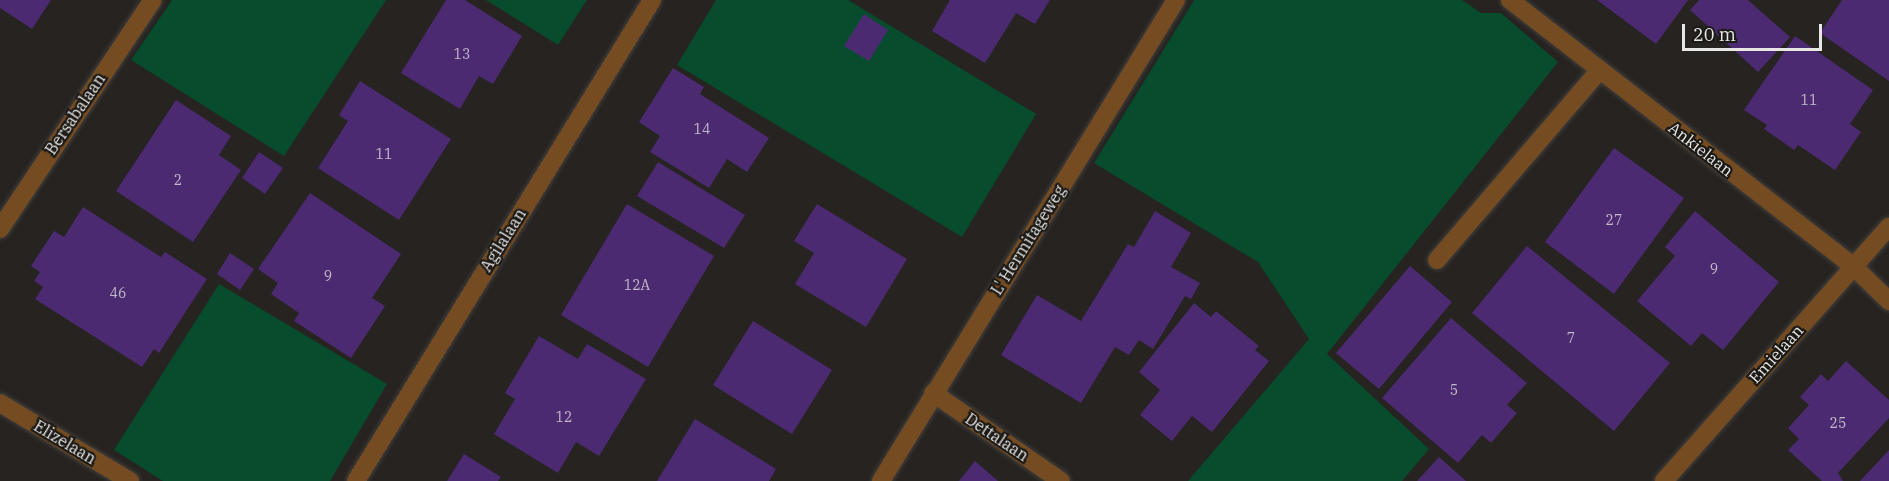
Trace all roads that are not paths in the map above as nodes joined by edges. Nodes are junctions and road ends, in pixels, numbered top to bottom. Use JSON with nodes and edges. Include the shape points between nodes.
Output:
{"nodes":[{"id":1,"x":153,"y":0,"type":"edge"},
{"id":2,"x":652,"y":0,"type":"edge"},
{"id":3,"x":1176,"y":0,"type":"edge"},
{"id":4,"x":1510,"y":0,"type":"edge"},
{"id":5,"x":1600,"y":70,"type":"junction"},
{"id":6,"x":1889,"y":227,"type":"edge"},
{"id":7,"x":0,"y":229,"type":"edge"},
{"id":8,"x":1437,"y":260,"type":"dead end"},
{"id":9,"x":1854,"y":267,"type":"junction"},
{"id":10,"x":1889,"y":301,"type":"edge"},
{"id":11,"x":933,"y":393,"type":"junction"},
{"id":12,"x":0,"y":403,"type":"edge"},
{"id":13,"x":130,"y":481,"type":"edge"},
{"id":14,"x":356,"y":481,"type":"edge"},
{"id":15,"x":881,"y":481,"type":"edge"},
{"id":16,"x":1061,"y":481,"type":"edge"},
{"id":17,"x":1664,"y":481,"type":"edge"}],
"edges":[{"from":1,"to":7,"type":"street","name":"Bersabalaan"},
{"from":2,"to":14,"type":"street","name":"Agilalaan"},
{"from":3,"to":11,"type":"street","name":"L' Hermitageweg"},
{"from":4,"to":5,"type":"street","name":"Ankielaan"},
{"from":5,"to":8,"type":"street"},
{"from":5,"to":9,"type":"street","name":"Ankielaan"},
{"from":6,"to":9,"type":"street","name":"Emielaan"},
{"from":9,"to":10,"type":"street","name":"Ankielaan"},
{"from":9,"to":17,"type":"street","name":"Emielaan"},
{"from":11,"to":15,"type":"street","name":"L' Hermitageweg"},
{"from":11,"to":16,"type":"street","name":"Dettalaan"},
{"from":12,"to":13,"type":"street","name":"Elizelaan"}]}
